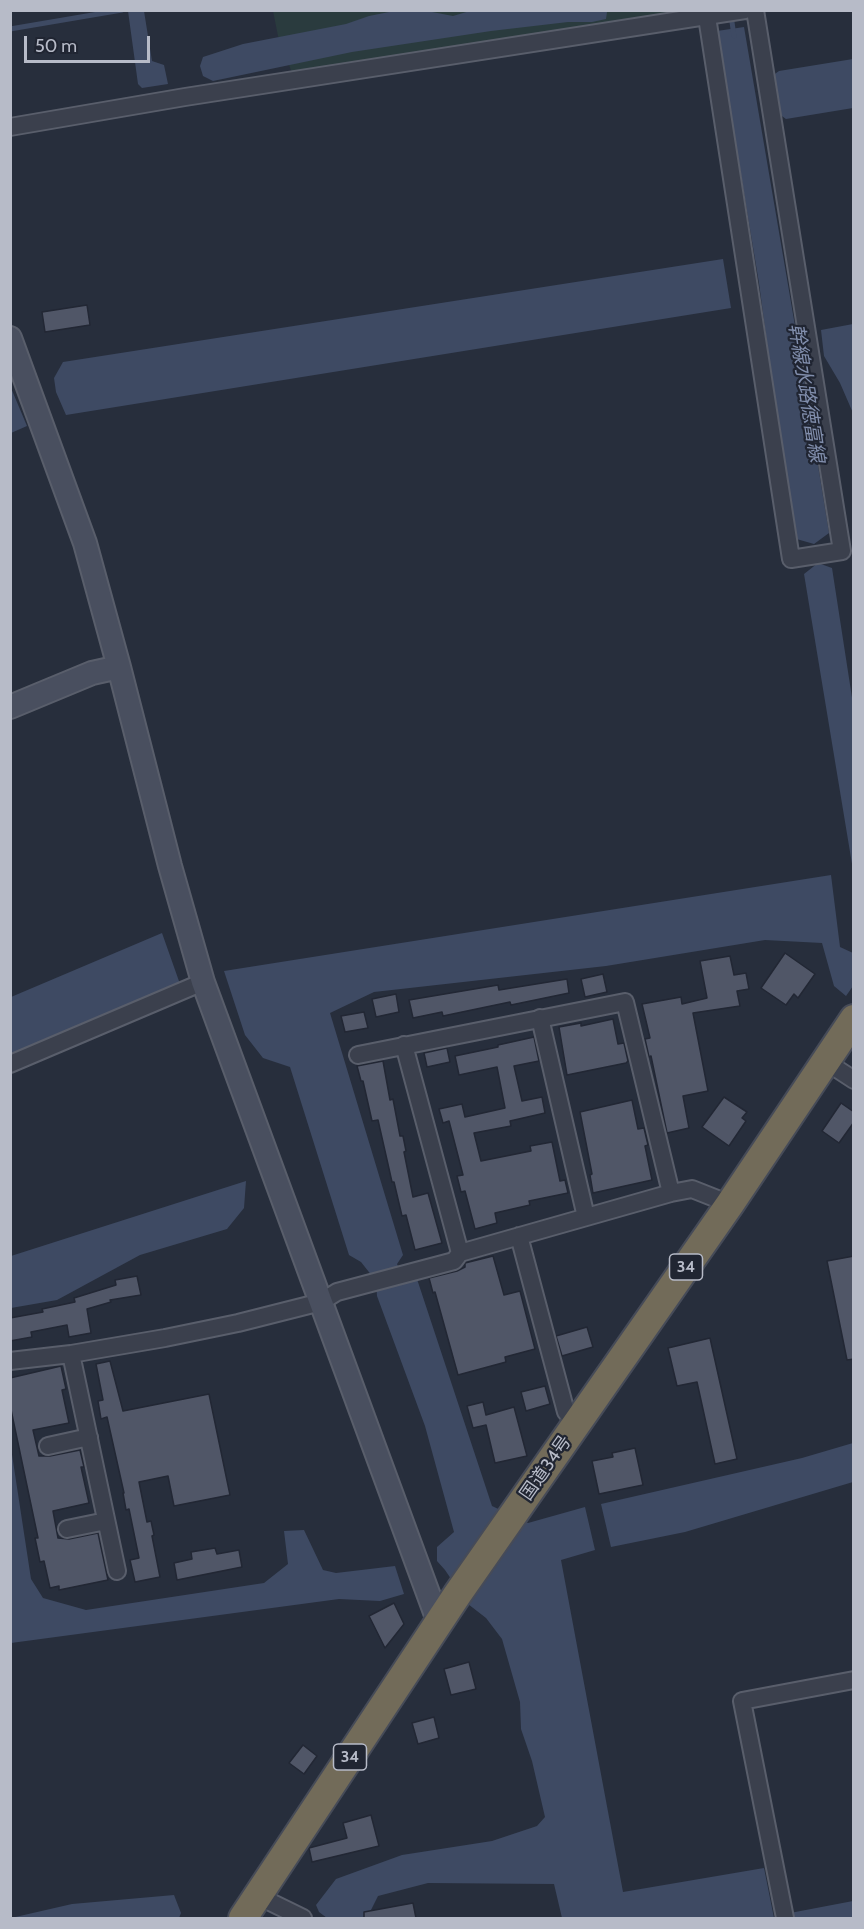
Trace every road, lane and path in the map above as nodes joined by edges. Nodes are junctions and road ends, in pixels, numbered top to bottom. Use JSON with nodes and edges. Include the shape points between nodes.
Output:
{"nodes":[{"id":1,"x":745,"y":10,"type":"edge"},
{"id":2,"x":755,"y":10,"type":"edge"},
{"id":3,"x":707,"y":16,"type":"junction"},
{"id":4,"x":10,"y":127,"type":"edge"},
{"id":5,"x":13,"y":351,"type":"edge"},
{"id":6,"x":119,"y":667,"type":"junction"},
{"id":7,"x":10,"y":708,"type":"edge"},
{"id":8,"x":203,"y":982,"type":"junction"},
{"id":9,"x":540,"y":1018,"type":"junction"},
{"id":10,"x":854,"y":1019,"type":"edge"},
{"id":11,"x":404,"y":1045,"type":"junction"},
{"id":12,"x":358,"y":1055,"type":"dead end"},
{"id":13,"x":825,"y":1061,"type":"junction"},
{"id":14,"x":10,"y":1064,"type":"edge"},
{"id":15,"x":854,"y":1080,"type":"edge"},
{"id":16,"x":671,"y":1193,"type":"junction"},
{"id":17,"x":730,"y":1204,"type":"junction"},
{"id":18,"x":586,"y":1217,"type":"junction"},
{"id":19,"x":519,"y":1236,"type":"junction"},
{"id":20,"x":460,"y":1253,"type":"junction"},
{"id":21,"x":321,"y":1302,"type":"junction"},
{"id":22,"x":71,"y":1354,"type":"junction"},
{"id":23,"x":10,"y":1361,"type":"edge"},
{"id":24,"x":578,"y":1422,"type":"junction"},
{"id":25,"x":89,"y":1437,"type":"junction"},
{"id":26,"x":48,"y":1446,"type":"dead end"},
{"id":27,"x":106,"y":1521,"type":"junction"},
{"id":28,"x":67,"y":1529,"type":"dead end"},
{"id":29,"x":117,"y":1571,"type":"dead end"},
{"id":30,"x":439,"y":1623,"type":"junction"},
{"id":31,"x":854,"y":1680,"type":"edge"},
{"id":32,"x":250,"y":1907,"type":"edge"},
{"id":33,"x":303,"y":1918,"type":"edge"},
{"id":34,"x":785,"y":1918,"type":"edge"}],
"edges":[{"from":1,"to":3,"type":"street"},
{"from":2,"to":3,"type":"street","via":[[842,551],[792,559]]},
{"from":3,"to":4,"type":"street"},
{"from":5,"to":6,"type":"street","via":[[85,543]]},
{"from":6,"to":7,"type":"street","via":[[92,673]]},
{"from":6,"to":8,"type":"street"},
{"from":8,"to":14,"type":"street"},
{"from":8,"to":21,"type":"street"},
{"from":9,"to":11,"type":"street"},
{"from":9,"to":16,"type":"street","via":[[625,1002]]},
{"from":9,"to":18,"type":"street"},
{"from":10,"to":13,"type":"highway","name":"国道34号","number":"34"},
{"from":11,"to":12,"type":"street"},
{"from":11,"to":20,"type":"street"},
{"from":13,"to":15,"type":"street"},
{"from":13,"to":17,"type":"highway","name":"国道34号","number":"34"},
{"from":16,"to":17,"type":"street","via":[[692,1190]]},
{"from":16,"to":18,"type":"street"},
{"from":17,"to":24,"type":"highway","name":"国道34号","number":"34"},
{"from":18,"to":19,"type":"street"},
{"from":19,"to":20,"type":"street"},
{"from":19,"to":24,"type":"street","via":[[566,1412]]},
{"from":20,"to":21,"type":"street","via":[[454,1261],[337,1292]]},
{"from":21,"to":22,"type":"street","via":[[218,1327]]},
{"from":21,"to":30,"type":"street"},
{"from":22,"to":23,"type":"street"},
{"from":22,"to":25,"type":"street"},
{"from":24,"to":30,"type":"highway","name":"国道34号","number":"34"},
{"from":25,"to":26,"type":"street"},
{"from":25,"to":27,"type":"street"},
{"from":27,"to":28,"type":"street"},
{"from":27,"to":29,"type":"street"},
{"from":30,"to":32,"type":"highway","name":"国道34号","number":"34"},
{"from":31,"to":34,"type":"street","via":[[742,1701]]},
{"from":32,"to":33,"type":"street"}]}
